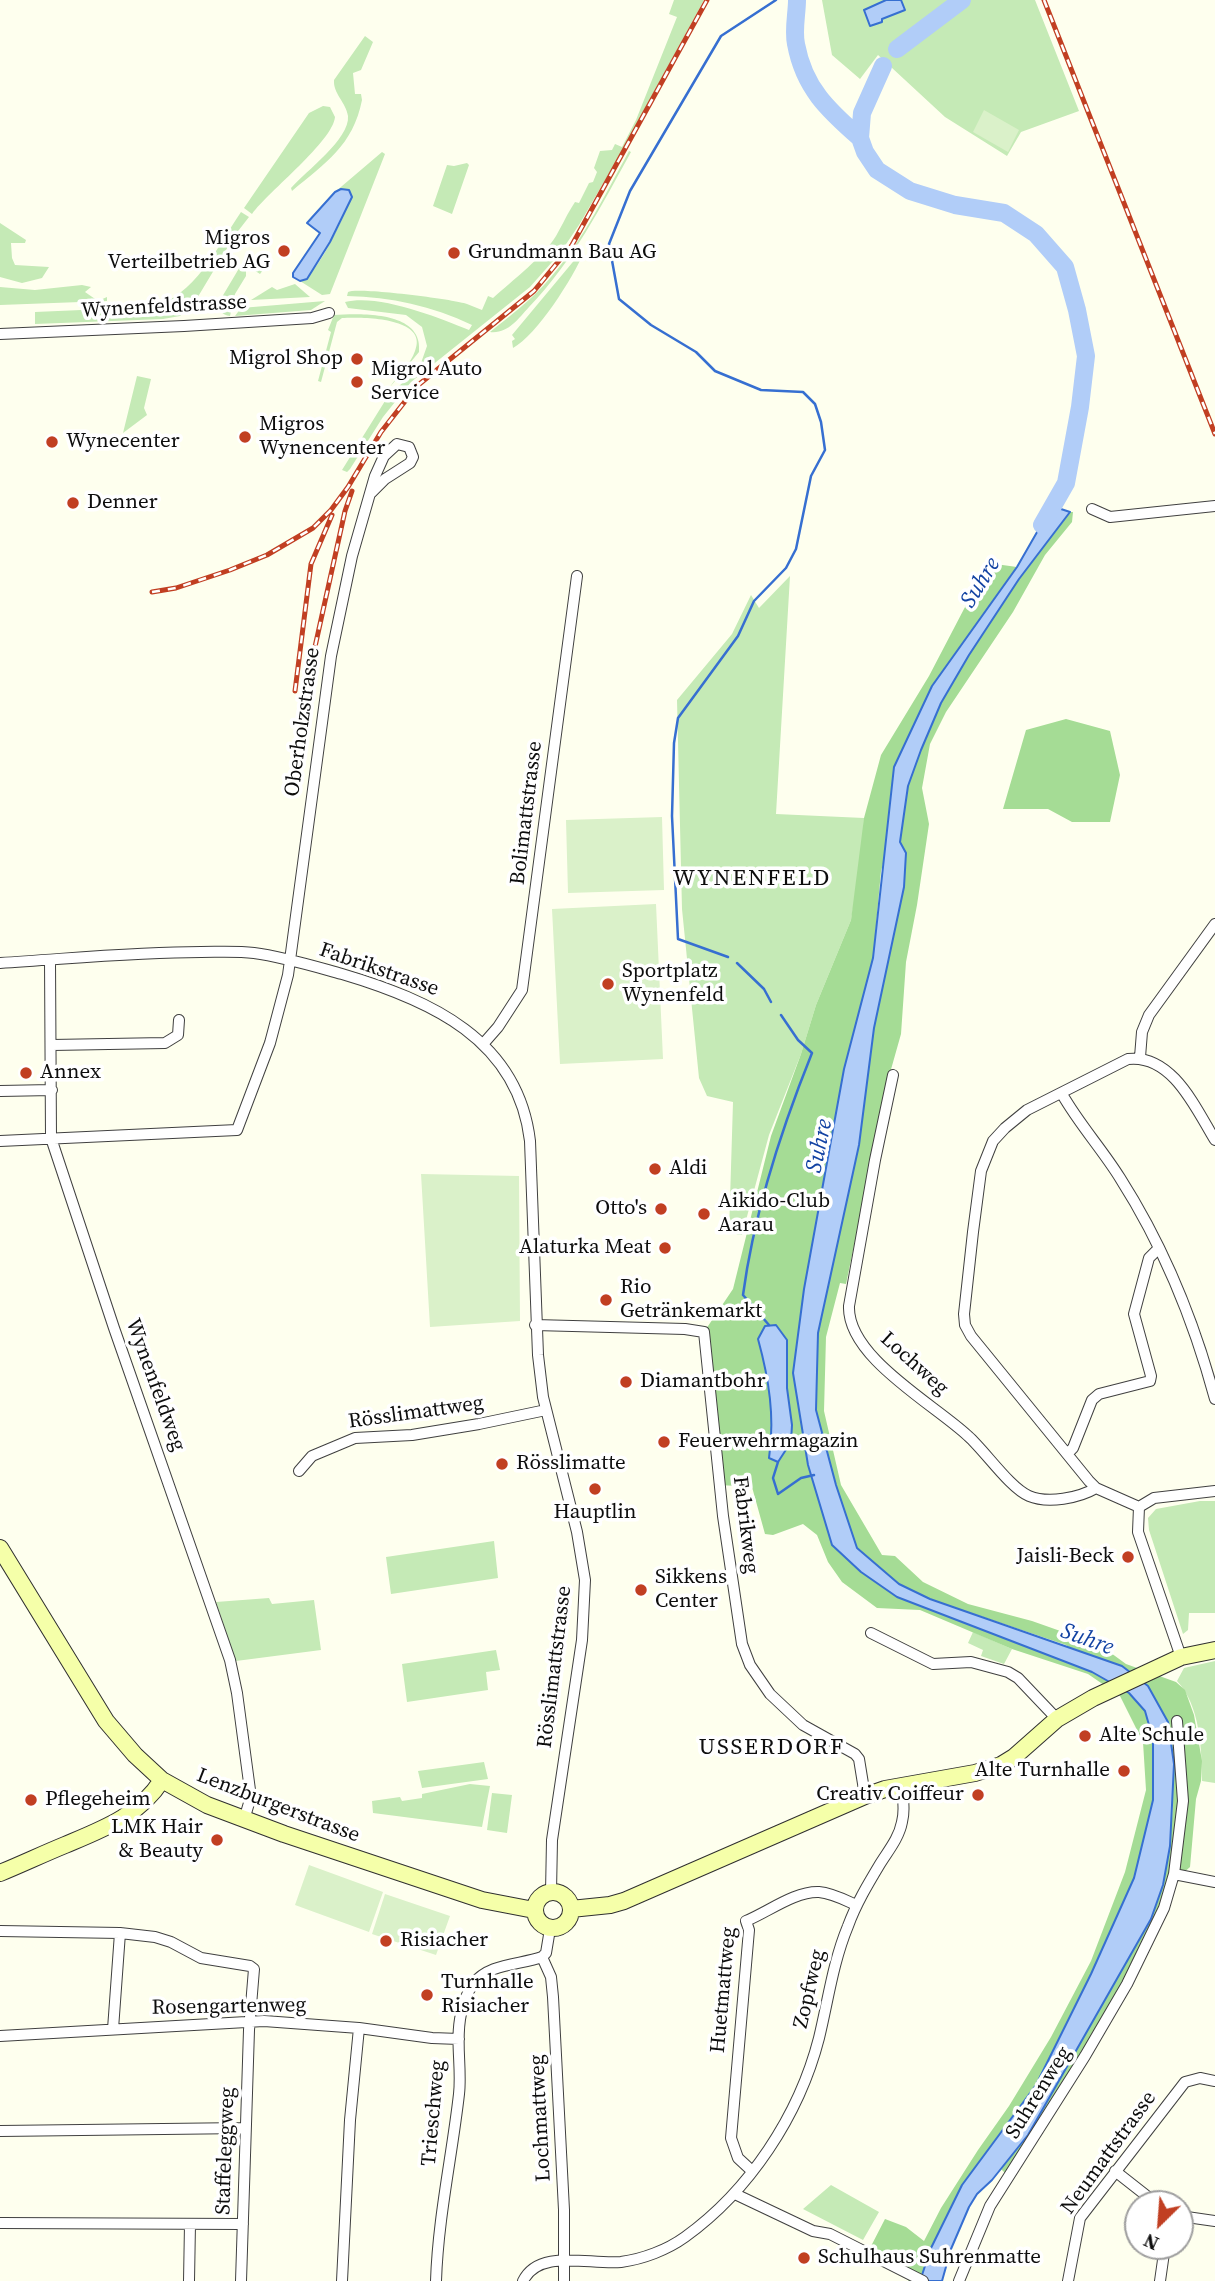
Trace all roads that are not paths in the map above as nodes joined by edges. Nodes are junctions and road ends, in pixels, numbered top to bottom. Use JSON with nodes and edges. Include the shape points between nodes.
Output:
{"nodes":[{"id":1,"x":329,"y":313,"type":"dead end"},
{"id":2,"x":0,"y":334,"type":"edge"},
{"id":3,"x":371,"y":493,"type":"junction"},
{"id":4,"x":1215,"y":506,"type":"edge"},
{"id":5,"x":1091,"y":509,"type":"dead end"},
{"id":6,"x":578,"y":576,"type":"dead end"},
{"id":7,"x":1215,"y":924,"type":"edge"},
{"id":8,"x":50,"y":960,"type":"junction"},
{"id":9,"x":290,"y":960,"type":"junction"},
{"id":10,"x":0,"y":963,"type":"edge"},
{"id":11,"x":179,"y":1020,"type":"dead end"},
{"id":12,"x":484,"y":1043,"type":"junction"},
{"id":13,"x":52,"y":1045,"type":"junction"},
{"id":14,"x":1140,"y":1057,"type":"junction"},
{"id":15,"x":893,"y":1075,"type":"dead end"},
{"id":16,"x":52,"y":1090,"type":"junction"},
{"id":17,"x":0,"y":1091,"type":"edge"},
{"id":18,"x":1062,"y":1094,"type":"junction"},
{"id":19,"x":51,"y":1138,"type":"junction"},
{"id":20,"x":1215,"y":1140,"type":"edge"},
{"id":21,"x":0,"y":1141,"type":"edge"},
{"id":22,"x":1160,"y":1248,"type":"junction"},
{"id":23,"x":535,"y":1325,"type":"junction"},
{"id":24,"x":1215,"y":1399,"type":"edge"},
{"id":25,"x":546,"y":1410,"type":"junction"},
{"id":26,"x":1068,"y":1453,"type":"junction"},
{"id":27,"x":299,"y":1471,"type":"dead end"},
{"id":28,"x":1096,"y":1488,"type":"junction"},
{"id":29,"x":1215,"y":1491,"type":"edge"},
{"id":30,"x":1139,"y":1507,"type":"junction"},
{"id":31,"x":0,"y":1548,"type":"edge"},
{"id":32,"x":871,"y":1633,"type":"dead end"},
{"id":33,"x":1215,"y":1650,"type":"edge"},
{"id":34,"x":1181,"y":1657,"type":"junction"},
{"id":35,"x":1057,"y":1719,"type":"junction"},
{"id":36,"x":1177,"y":1721,"type":"dead end"},
{"id":37,"x":162,"y":1780,"type":"junction"},
{"id":38,"x":901,"y":1786,"type":"junction"},
{"id":39,"x":865,"y":1796,"type":"junction"},
{"id":40,"x":244,"y":1820,"type":"junction"},
{"id":41,"x":0,"y":1873,"type":"edge"},
{"id":42,"x":1174,"y":1874,"type":"junction"},
{"id":43,"x":1215,"y":1882,"type":"edge"},
{"id":44,"x":551,"y":1892,"type":"junction"},
{"id":45,"x":856,"y":1905,"type":"junction"},
{"id":46,"x":571,"y":1909,"type":"junction"},
{"id":47,"x":534,"y":1910,"type":"junction"},
{"id":48,"x":550,"y":1928,"type":"junction"},
{"id":49,"x":0,"y":1931,"type":"edge"},
{"id":50,"x":120,"y":1933,"type":"junction"},
{"id":51,"x":542,"y":1957,"type":"junction"},
{"id":52,"x":249,"y":2022,"type":"junction"},
{"id":53,"x":359,"y":2028,"type":"junction"},
{"id":54,"x":113,"y":2029,"type":"junction"},
{"id":55,"x":0,"y":2036,"type":"edge"},
{"id":56,"x":459,"y":2039,"type":"junction"},
{"id":57,"x":1215,"y":2081,"type":"edge"},
{"id":58,"x":245,"y":2128,"type":"junction"},
{"id":59,"x":0,"y":2131,"type":"edge"},
{"id":60,"x":752,"y":2171,"type":"junction"},
{"id":61,"x":1115,"y":2171,"type":"junction"},
{"id":62,"x":1139,"y":2190,"type":"edge"},
{"id":63,"x":735,"y":2194,"type":"junction"},
{"id":64,"x":1194,"y":2218,"type":"edge"},
{"id":65,"x":1215,"y":2221,"type":"edge"},
{"id":66,"x":0,"y":2223,"type":"edge"},
{"id":67,"x":190,"y":2224,"type":"junction"},
{"id":68,"x":243,"y":2224,"type":"junction"},
{"id":69,"x":564,"y":2260,"type":"junction"},
{"id":70,"x":1163,"y":2260,"type":"edge"},
{"id":71,"x":189,"y":2281,"type":"edge"},
{"id":72,"x":242,"y":2281,"type":"edge"},
{"id":73,"x":342,"y":2281,"type":"edge"},
{"id":74,"x":436,"y":2281,"type":"edge"},
{"id":75,"x":523,"y":2281,"type":"edge"},
{"id":76,"x":564,"y":2281,"type":"edge"},
{"id":77,"x":923,"y":2281,"type":"edge"},
{"id":78,"x":959,"y":2281,"type":"edge"},
{"id":79,"x":1068,"y":2281,"type":"edge"},
{"id":80,"x":1160,"y":2281,"type":"edge"}],
"edges":[{"from":1,"to":2,"type":"street","name":"Wynenfeldstrasse","via":[[312,318]]},
{"from":3,"to":3,"type":"street","name":"Oberholzstrasse","via":[[410,463],[409,447],[397,444],[390,448]]},
{"from":3,"to":9,"type":"street","name":"Oberholzstrasse","via":[[331,656]]},
{"from":4,"to":5,"type":"street","via":[[1110,517]]},
{"from":6,"to":12,"type":"street","name":"Bolimattstrasse","via":[[522,990]]},
{"from":7,"to":14,"type":"street","via":[[1149,1015]]},
{"from":8,"to":9,"type":"street","name":"Fabrikstrasse","via":[[185,952],[252,953]]},
{"from":8,"to":10,"type":"street","name":"Fabrikstrasse"},
{"from":8,"to":13,"type":"street","name":"Wynenfeldweg"},
{"from":9,"to":12,"type":"street","name":"Fabrikstrasse","via":[[407,997],[444,1014]]},
{"from":9,"to":19,"type":"street","name":"Oberholzstrasse","via":[[270,1043],[237,1130]]},
{"from":11,"to":13,"type":"street","via":[[178,1035],[165,1043]]},
{"from":12,"to":23,"type":"street","name":"Fabrikstrasse","via":[[509,1075],[528,1120]]},
{"from":13,"to":16,"type":"street","name":"Wynenfeldweg"},
{"from":14,"to":18,"type":"street","via":[[1110,1067]]},
{"from":14,"to":20,"type":"street","via":[[1161,1065],[1173,1077]]},
{"from":15,"to":28,"type":"street","name":"Lochweg","via":[[848,1318],[858,1338],[895,1379],[969,1437],[1026,1495],[1052,1500]]},
{"from":16,"to":17,"type":"street"},
{"from":16,"to":19,"type":"street","name":"Wynenfeldweg"},
{"from":18,"to":22,"type":"street","via":[[1119,1177]]},
{"from":18,"to":26,"type":"street","via":[[1027,1110],[993,1141],[981,1171],[964,1314],[971,1336]]},
{"from":19,"to":21,"type":"street"},
{"from":19,"to":40,"type":"street","name":"Wynenfeldweg","via":[[230,1660],[250,1790]]},
{"from":22,"to":24,"type":"street","via":[[1184,1300]]},
{"from":22,"to":26,"type":"street","via":[[1149,1258],[1134,1314],[1150,1381],[1099,1394],[1092,1400]]},
{"from":23,"to":25,"type":"street","name":"Rösslimattstrasse"},
{"from":23,"to":39,"type":"street","name":"Fabrikweg","via":[[705,1332],[723,1516],[742,1644],[770,1694],[803,1725],[855,1754]]},
{"from":25,"to":27,"type":"street","name":"Rösslimattweg","via":[[412,1435],[355,1438],[312,1456]]},
{"from":25,"to":44,"type":"street","name":"Rösslimattstrasse","via":[[585,1580],[582,1640],[552,1840]]},
{"from":26,"to":28,"type":"street"},
{"from":28,"to":30,"type":"street"},
{"from":29,"to":30,"type":"street","via":[[1154,1498]]},
{"from":30,"to":34,"type":"street","via":[[1138,1532]]},
{"from":31,"to":37,"type":"main road","name":"Lenzburgerstrasse","via":[[106,1721]]},
{"from":32,"to":35,"type":"street","via":[[933,1664],[971,1662],[1008,1672]]},
{"from":33,"to":34,"type":"main road"},
{"from":34,"to":35,"type":"main road"},
{"from":35,"to":38,"type":"main road","via":[[1001,1765]]},
{"from":36,"to":42,"type":"street","name":"Suhrenweg","via":[[1183,1801]]},
{"from":37,"to":40,"type":"main road","name":"Lenzburgerstrasse"},
{"from":37,"to":41,"type":"main road","via":[[144,1803],[112,1825]]},
{"from":38,"to":39,"type":"main road"},
{"from":38,"to":45,"type":"street","name":"Zopfweg","via":[[904,1809],[900,1829]]},
{"from":39,"to":46,"type":"main road","via":[[624,1901]]},
{"from":40,"to":47,"type":"main road","name":"Lenzburgerstrasse","via":[[475,1898]]},
{"from":42,"to":43,"type":"street"},
{"from":42,"to":78,"type":"street","name":"Suhrenweg","via":[[1156,1927],[1127,1984],[990,2206]]},
{"from":44,"to":46,"type":"main road","via":[[563,1895]]},
{"from":44,"to":47,"type":"main road","via":[[539,1898]]},
{"from":45,"to":60,"type":"street","name":"Zopfweg","via":[[839,1948],[813,2059],[776,2137]]},
{"from":45,"to":60,"type":"street","name":"Huetmattweg","via":[[819,1892],[746,1921],[749,1930],[731,2138],[738,2158]]},
{"from":46,"to":48,"type":"main road","via":[[565,1924]]},
{"from":47,"to":48,"type":"main road","via":[[538,1921]]},
{"from":48,"to":51,"type":"street"},
{"from":49,"to":50,"type":"street"},
{"from":50,"to":52,"type":"street","name":"Staffeleggweg","via":[[155,1937],[201,1958],[250,1966],[255,1973]]},
{"from":50,"to":54,"type":"street"},
{"from":51,"to":56,"type":"street","name":"Trieschweg","via":[[499,1967],[475,1982],[465,1999]]},
{"from":51,"to":69,"type":"street","name":"Lochmattweg","via":[[553,1997]]},
{"from":52,"to":53,"type":"street","name":"Rosengartenweg"},
{"from":52,"to":54,"type":"street","name":"Rosengartenweg"},
{"from":52,"to":58,"type":"street","name":"Staffeleggweg"},
{"from":53,"to":56,"type":"street","name":"Rosengartenweg"},
{"from":53,"to":73,"type":"street"},
{"from":54,"to":55,"type":"street","name":"Rosengartenweg"},
{"from":56,"to":74,"type":"street","name":"Trieschweg","via":[[461,2078]]},
{"from":57,"to":61,"type":"street","name":"Neumattstrasse","via":[[1185,2082]]},
{"from":58,"to":59,"type":"street"},
{"from":58,"to":68,"type":"street","name":"Staffeleggweg"},
{"from":60,"to":63,"type":"street","name":"Zopfweg"},
{"from":61,"to":62,"type":"street"},
{"from":61,"to":79,"type":"street","name":"Neumattstrasse","via":[[1080,2218]]},
{"from":63,"to":69,"type":"street","name":"Zopfweg","via":[[662,2250],[624,2261]]},
{"from":63,"to":77,"type":"street","via":[[813,2231],[830,2234]]},
{"from":64,"to":65,"type":"street"},
{"from":66,"to":67,"type":"street"},
{"from":67,"to":68,"type":"street"},
{"from":67,"to":71,"type":"street"},
{"from":68,"to":72,"type":"street","name":"Staffeleggweg"},
{"from":69,"to":75,"type":"street","via":[[540,2264],[528,2271]]},
{"from":69,"to":76,"type":"street"},
{"from":70,"to":80,"type":"street"}]}
